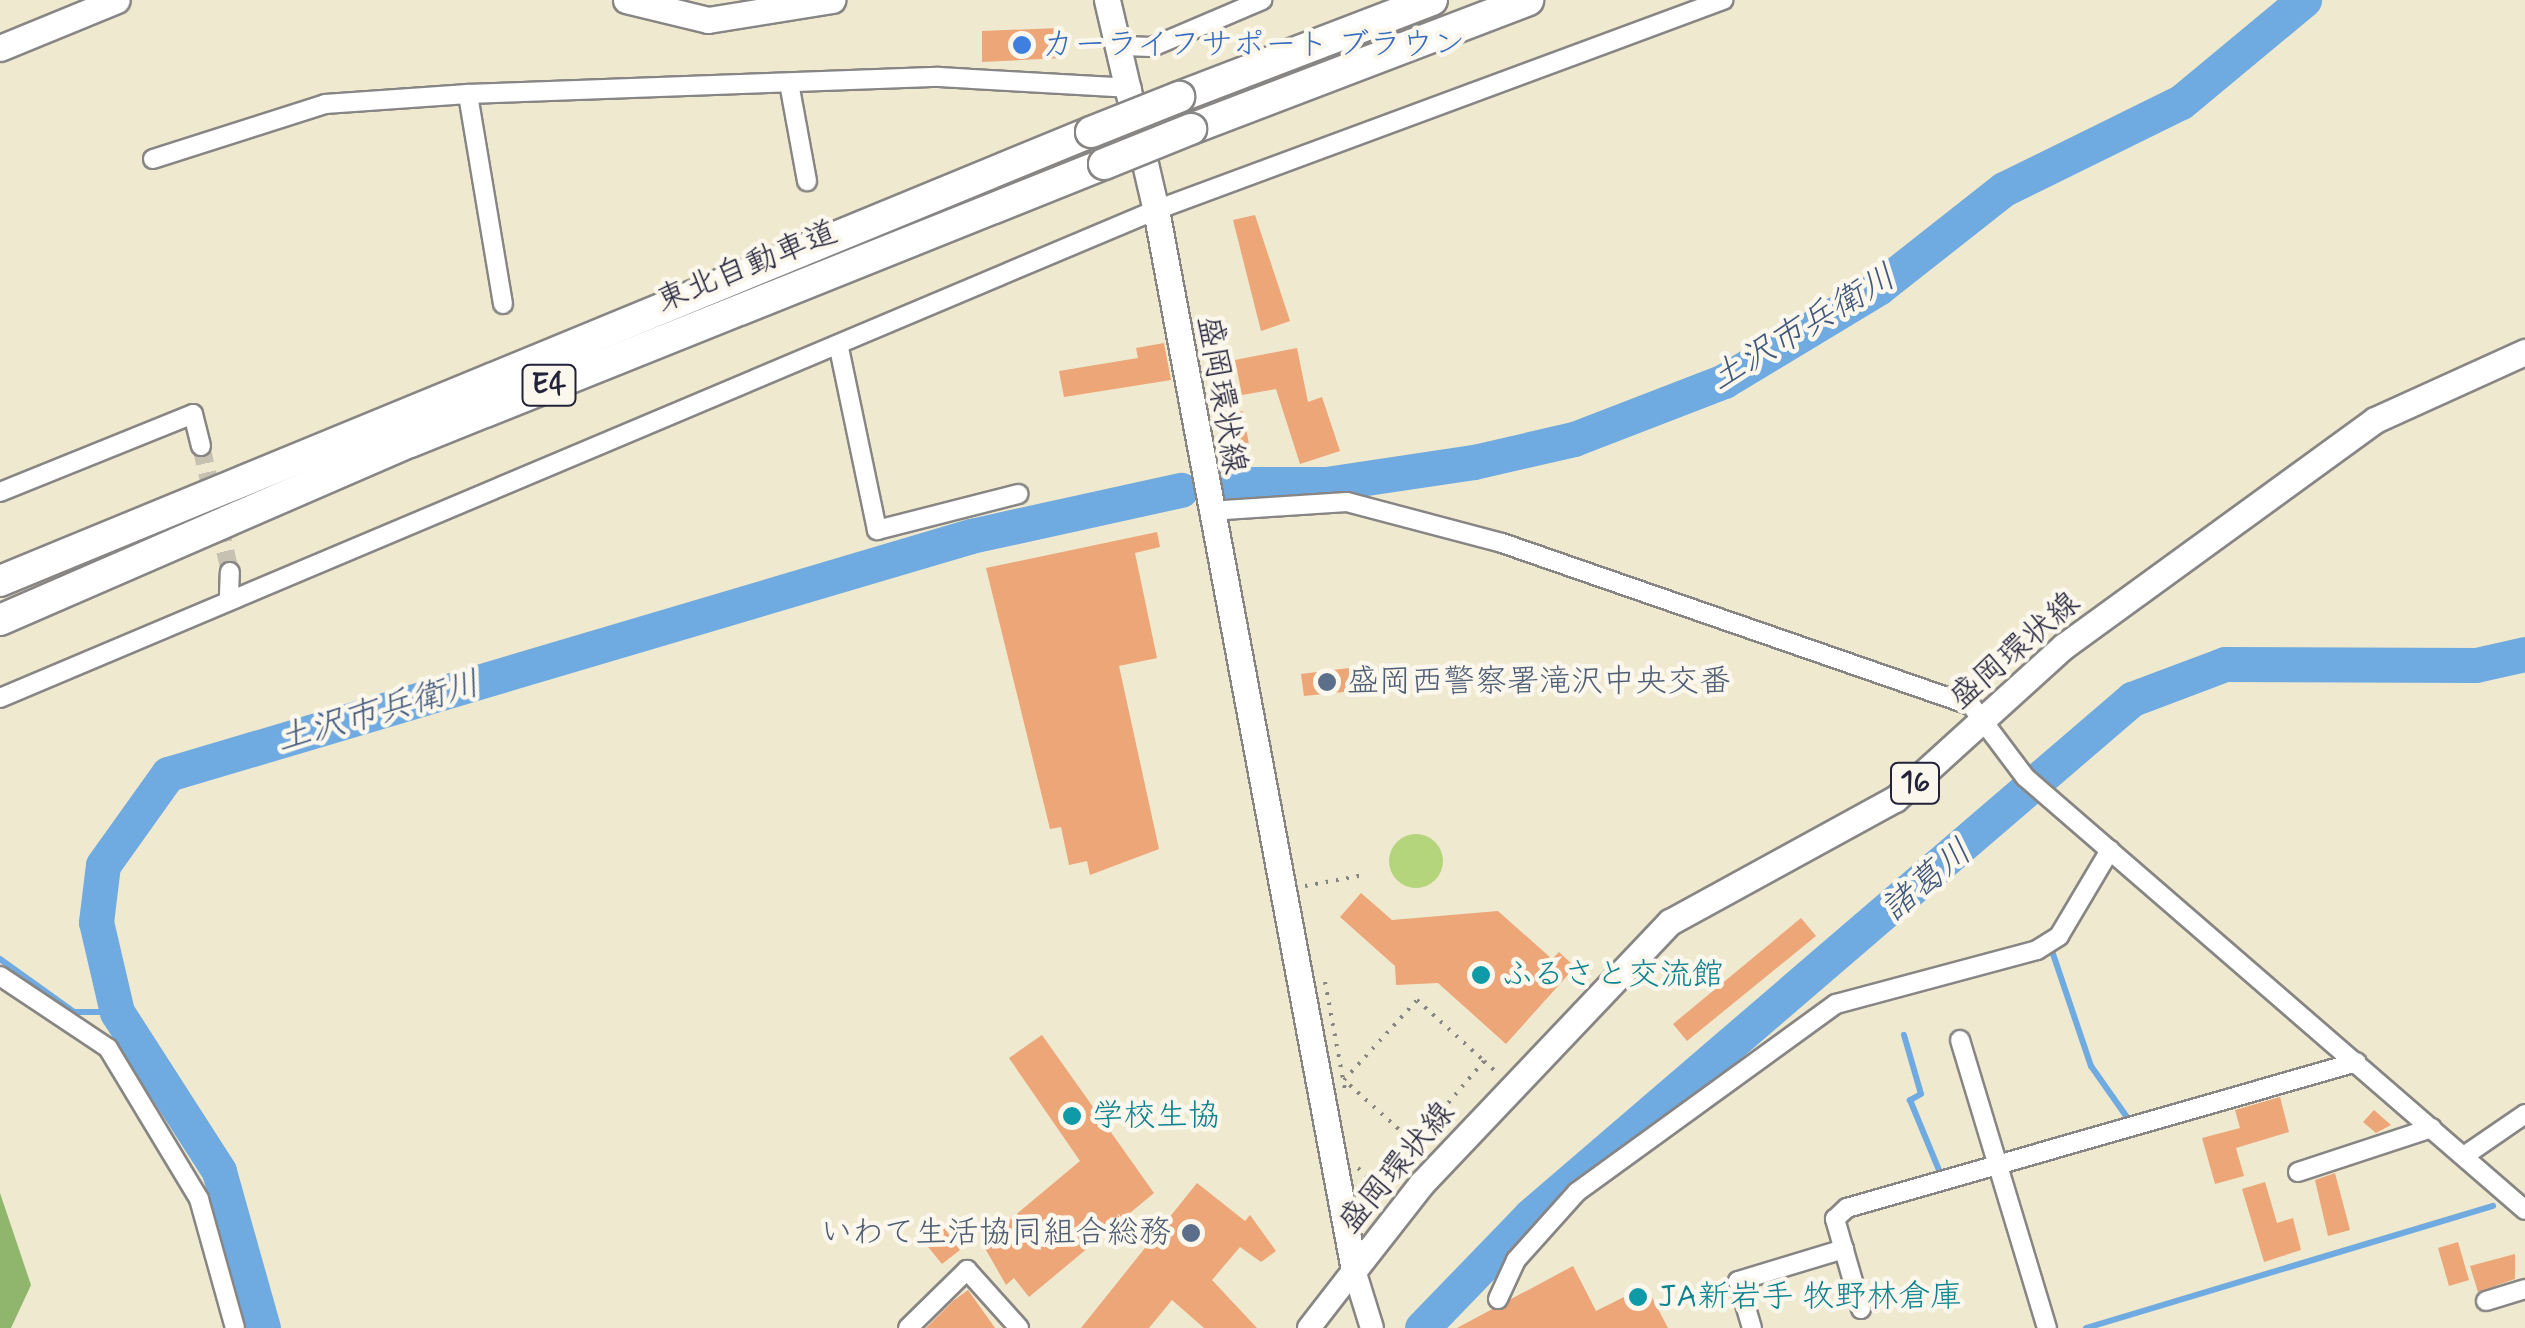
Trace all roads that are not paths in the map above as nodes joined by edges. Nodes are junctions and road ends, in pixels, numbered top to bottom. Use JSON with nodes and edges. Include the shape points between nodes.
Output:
{"nodes":[{"id":1,"x":626,"y":0,"type":"edge"},
{"id":2,"x":832,"y":0,"type":"edge"},
{"id":3,"x":1108,"y":0,"type":"edge"},
{"id":4,"x":1262,"y":0,"type":"edge"},
{"id":5,"x":1432,"y":0,"type":"edge"},
{"id":6,"x":1528,"y":0,"type":"edge"},
{"id":7,"x":1723,"y":0,"type":"edge"},
{"id":8,"x":110,"y":1,"type":"edge"},
{"id":9,"x":1123,"y":46,"type":"junction"},
{"id":10,"x":0,"y":48,"type":"edge"},
{"id":11,"x":790,"y":82,"type":"junction"},
{"id":12,"x":1132,"y":88,"type":"junction"},
{"id":13,"x":468,"y":94,"type":"junction"},
{"id":14,"x":153,"y":159,"type":"dead end"},
{"id":15,"x":808,"y":181,"type":"dead end"},
{"id":16,"x":1156,"y":210,"type":"junction"},
{"id":17,"x":503,"y":304,"type":"dead end"},
{"id":18,"x":839,"y":348,"type":"junction"},
{"id":19,"x":2525,"y":352,"type":"edge"},
{"id":20,"x":201,"y":446,"type":"tunnel mouth"},
{"id":21,"x":0,"y":492,"type":"edge"},
{"id":22,"x":1018,"y":494,"type":"dead end"},
{"id":23,"x":1209,"y":512,"type":"junction"},
{"id":24,"x":230,"y":572,"type":"tunnel mouth"},
{"id":25,"x":0,"y":581,"type":"edge"},
{"id":26,"x":229,"y":595,"type":"junction"},
{"id":27,"x":0,"y":620,"type":"edge"},
{"id":28,"x":0,"y":698,"type":"edge"},
{"id":29,"x":1986,"y":719,"type":"junction"},
{"id":30,"x":2110,"y":850,"type":"junction"},
{"id":31,"x":0,"y":976,"type":"edge"},
{"id":32,"x":1960,"y":1040,"type":"dead end"},
{"id":33,"x":2356,"y":1062,"type":"junction"},
{"id":34,"x":2525,"y":1114,"type":"edge"},
{"id":35,"x":2432,"y":1128,"type":"junction"},
{"id":36,"x":2464,"y":1156,"type":"junction"},
{"id":37,"x":1997,"y":1162,"type":"junction"},
{"id":38,"x":2298,"y":1172,"type":"dead end"},
{"id":39,"x":2525,"y":1210,"type":"edge"},
{"id":40,"x":1844,"y":1249,"type":"junction"},
{"id":41,"x":1354,"y":1270,"type":"junction"},
{"id":42,"x":2525,"y":1289,"type":"edge"},
{"id":43,"x":1498,"y":1299,"type":"dead end"},
{"id":44,"x":2486,"y":1301,"type":"dead end"},
{"id":45,"x":1861,"y":1310,"type":"dead end"},
{"id":46,"x":235,"y":1328,"type":"edge"},
{"id":47,"x":908,"y":1328,"type":"edge"},
{"id":48,"x":1020,"y":1328,"type":"edge"},
{"id":49,"x":1308,"y":1328,"type":"edge"},
{"id":50,"x":1372,"y":1328,"type":"edge"},
{"id":51,"x":1752,"y":1328,"type":"edge"},
{"id":52,"x":2048,"y":1328,"type":"edge"}],
"edges":[{"from":1,"to":2,"type":"main road","via":[[708,20]]},
{"from":3,"to":9,"type":"main road","name":"盛岡環状線"},
{"from":4,"to":9,"type":"street","via":[[1152,48]]},
{"from":5,"to":25,"type":"highway","name":"東北自動車道","number":"E4","bridge":true,"via":[[1092,132]]},
{"from":6,"to":27,"type":"highway","name":"東北自動車道","number":"E4","bridge":true,"via":[[410,442]]},
{"from":7,"to":16,"type":"street"},
{"from":8,"to":10,"type":"main road"},
{"from":9,"to":12,"type":"main road","name":"盛岡環状線"},
{"from":11,"to":12,"type":"street","via":[[1003,77]]},
{"from":11,"to":13,"type":"street"},
{"from":11,"to":15,"type":"street"},
{"from":12,"to":16,"type":"main road","name":"盛岡環状線"},
{"from":13,"to":14,"type":"street","via":[[325,104]]},
{"from":13,"to":17,"type":"street"},
{"from":16,"to":18,"type":"street"},
{"from":16,"to":23,"type":"main road","name":"盛岡環状線"},
{"from":18,"to":22,"type":"street","via":[[877,530]]},
{"from":18,"to":26,"type":"street"},
{"from":19,"to":29,"type":"main road","name":"盛岡環状線","number":"16","via":[[2376,420],[2064,646]]},
{"from":20,"to":21,"type":"street","via":[[193,414]]},
{"from":23,"to":29,"type":"street","via":[[1347,502],[1483,538],[1971,705]]},
{"from":23,"to":41,"type":"main road","name":"盛岡環状線"},
{"from":24,"to":26,"type":"street"},
{"from":26,"to":28,"type":"street"},
{"from":29,"to":30,"type":"street","via":[[2026,777]]},
{"from":29,"to":41,"type":"main road","name":"盛岡環状線","number":"16","via":[[1895,799],[1670,922],[1422,1183]]},
{"from":30,"to":33,"type":"street"},
{"from":30,"to":43,"type":"street","via":[[2059,936],[2038,950],[1836,1004],[1593,1180],[1516,1260]]},
{"from":31,"to":46,"type":"street","via":[[108,1048],[199,1199]]},
{"from":32,"to":37,"type":"street"},
{"from":33,"to":35,"type":"street"},
{"from":33,"to":37,"type":"street"},
{"from":34,"to":36,"type":"street"},
{"from":35,"to":36,"type":"street"},
{"from":35,"to":38,"type":"street"},
{"from":36,"to":39,"type":"street"},
{"from":37,"to":40,"type":"street","via":[[1847,1208],[1835,1219]]},
{"from":37,"to":52,"type":"street"},
{"from":40,"to":45,"type":"street"},
{"from":40,"to":51,"type":"street","via":[[1738,1282]]},
{"from":41,"to":49,"type":"street"},
{"from":41,"to":50,"type":"street"},
{"from":42,"to":44,"type":"street"},
{"from":47,"to":48,"type":"street","via":[[967,1270]]}]}
